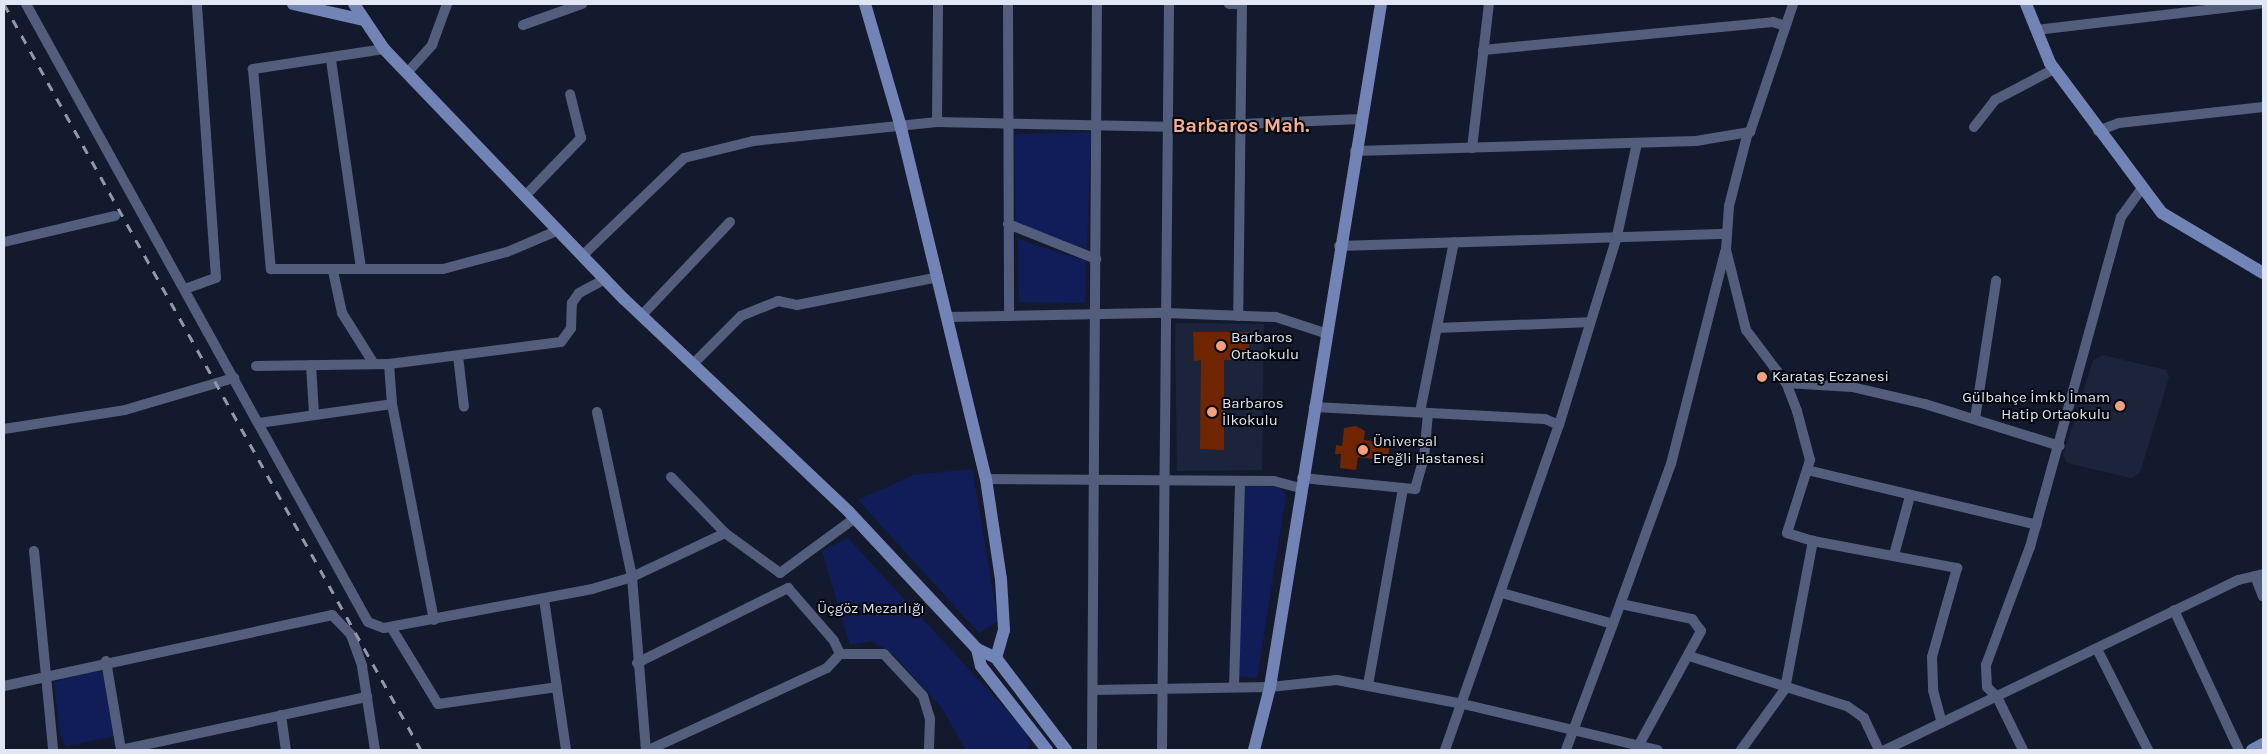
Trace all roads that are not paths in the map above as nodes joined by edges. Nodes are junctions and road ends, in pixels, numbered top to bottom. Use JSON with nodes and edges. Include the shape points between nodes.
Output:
{"nodes":[{"id":1,"x":26,"y":4,"type":"edge"},
{"id":2,"x":197,"y":4,"type":"edge"},
{"id":3,"x":293,"y":4,"type":"edge"},
{"id":4,"x":354,"y":4,"type":"edge"},
{"id":5,"x":447,"y":4,"type":"edge"},
{"id":6,"x":582,"y":4,"type":"edge"},
{"id":7,"x":864,"y":4,"type":"edge"},
{"id":8,"x":938,"y":4,"type":"edge"},
{"id":9,"x":1008,"y":4,"type":"edge"},
{"id":10,"x":1097,"y":4,"type":"edge"},
{"id":11,"x":1169,"y":4,"type":"edge"},
{"id":12,"x":1229,"y":4,"type":"edge"},
{"id":13,"x":1242,"y":4,"type":"edge"},
{"id":14,"x":1381,"y":4,"type":"edge"},
{"id":15,"x":1489,"y":4,"type":"edge"},
{"id":16,"x":1793,"y":4,"type":"edge"},
{"id":17,"x":2026,"y":4,"type":"edge"},
{"id":18,"x":2259,"y":4,"type":"edge"},
{"id":19,"x":364,"y":20,"type":"junction"},
{"id":20,"x":523,"y":25,"type":"dead end"},
{"id":21,"x":1785,"y":26,"type":"junction"},
{"id":22,"x":2036,"y":30,"type":"junction"},
{"id":23,"x":384,"y":49,"type":"junction"},
{"id":24,"x":1483,"y":50,"type":"junction"},
{"id":25,"x":331,"y":60,"type":"junction"},
{"id":26,"x":2054,"y":70,"type":"junction"},
{"id":27,"x":407,"y":73,"type":"junction"},
{"id":28,"x":570,"y":94,"type":"dead end"},
{"id":29,"x":2263,"y":107,"type":"edge"},
{"id":30,"x":1361,"y":119,"type":"junction"},
{"id":31,"x":937,"y":122,"type":"junction"},
{"id":32,"x":900,"y":124,"type":"junction"},
{"id":33,"x":1007,"y":124,"type":"junction"},
{"id":34,"x":1096,"y":124,"type":"junction"},
{"id":35,"x":1241,"y":126,"type":"junction"},
{"id":36,"x":1168,"y":127,"type":"junction"},
{"id":37,"x":1974,"y":127,"type":"dead end"},
{"id":38,"x":2098,"y":131,"type":"junction"},
{"id":39,"x":1748,"y":132,"type":"junction"},
{"id":40,"x":1637,"y":143,"type":"junction"},
{"id":41,"x":1472,"y":148,"type":"junction"},
{"id":42,"x":1355,"y":152,"type":"junction"},
{"id":43,"x":2142,"y":188,"type":"junction"},
{"id":44,"x":525,"y":196,"type":"junction"},
{"id":45,"x":115,"y":216,"type":"dead end"},
{"id":46,"x":730,"y":222,"type":"dead end"},
{"id":47,"x":1008,"y":224,"type":"junction"},
{"id":48,"x":560,"y":230,"type":"junction"},
{"id":49,"x":1727,"y":234,"type":"junction"},
{"id":50,"x":1617,"y":236,"type":"junction"},
{"id":51,"x":4,"y":242,"type":"edge"},
{"id":52,"x":1454,"y":242,"type":"junction"},
{"id":53,"x":1339,"y":246,"type":"junction"},
{"id":54,"x":1726,"y":250,"type":"junction"},
{"id":55,"x":583,"y":256,"type":"junction"},
{"id":56,"x":1096,"y":259,"type":"junction"},
{"id":57,"x":361,"y":269,"type":"junction"},
{"id":58,"x":333,"y":271,"type":"junction"},
{"id":59,"x":2263,"y":273,"type":"edge"},
{"id":60,"x":938,"y":277,"type":"junction"},
{"id":61,"x":605,"y":279,"type":"junction"},
{"id":62,"x":1996,"y":281,"type":"dead end"},
{"id":63,"x":185,"y":289,"type":"junction"},
{"id":64,"x":1166,"y":313,"type":"junction"},
{"id":65,"x":1096,"y":314,"type":"junction"},
{"id":66,"x":642,"y":315,"type":"junction"},
{"id":67,"x":1009,"y":316,"type":"junction"},
{"id":68,"x":1238,"y":316,"type":"junction"},
{"id":69,"x":948,"y":317,"type":"junction"},
{"id":70,"x":1590,"y":322,"type":"junction"},
{"id":71,"x":1437,"y":328,"type":"junction"},
{"id":72,"x":1325,"y":333,"type":"junction"},
{"id":73,"x":458,"y":356,"type":"junction"},
{"id":74,"x":694,"y":363,"type":"junction"},
{"id":75,"x":374,"y":364,"type":"junction"},
{"id":76,"x":389,"y":364,"type":"junction"},
{"id":77,"x":311,"y":365,"type":"junction"},
{"id":78,"x":256,"y":366,"type":"dead end"},
{"id":79,"x":234,"y":378,"type":"junction"},
{"id":80,"x":1786,"y":383,"type":"junction"},
{"id":81,"x":392,"y":404,"type":"junction"},
{"id":82,"x":464,"y":407,"type":"dead end"},
{"id":83,"x":1314,"y":407,"type":"junction"},
{"id":84,"x":597,"y":412,"type":"dead end"},
{"id":85,"x":1424,"y":413,"type":"junction"},
{"id":86,"x":314,"y":414,"type":"junction"},
{"id":87,"x":1974,"y":419,"type":"junction"},
{"id":88,"x":259,"y":423,"type":"junction"},
{"id":89,"x":1559,"y":425,"type":"junction"},
{"id":90,"x":4,"y":429,"type":"edge"},
{"id":91,"x":2060,"y":446,"type":"junction"},
{"id":92,"x":1807,"y":470,"type":"junction"},
{"id":93,"x":671,"y":476,"type":"dead end"},
{"id":94,"x":986,"y":479,"type":"junction"},
{"id":95,"x":1094,"y":480,"type":"junction"},
{"id":96,"x":1166,"y":480,"type":"junction"},
{"id":97,"x":1240,"y":481,"type":"junction"},
{"id":98,"x":1302,"y":483,"type":"junction"},
{"id":99,"x":1403,"y":488,"type":"junction"},
{"id":100,"x":1910,"y":496,"type":"junction"},
{"id":101,"x":855,"y":518,"type":"junction"},
{"id":102,"x":2037,"y":525,"type":"junction"},
{"id":103,"x":725,"y":533,"type":"junction"},
{"id":104,"x":1812,"y":541,"type":"junction"},
{"id":105,"x":34,"y":551,"type":"dead end"},
{"id":106,"x":1894,"y":555,"type":"junction"},
{"id":107,"x":780,"y":573,"type":"junction"},
{"id":108,"x":2259,"y":575,"type":"edge"},
{"id":109,"x":632,"y":577,"type":"junction"},
{"id":110,"x":788,"y":588,"type":"junction"},
{"id":111,"x":1502,"y":594,"type":"junction"},
{"id":112,"x":2263,"y":597,"type":"edge"},
{"id":113,"x":544,"y":599,"type":"junction"},
{"id":114,"x":1622,"y":604,"type":"junction"},
{"id":115,"x":2174,"y":610,"type":"junction"},
{"id":116,"x":434,"y":620,"type":"junction"},
{"id":117,"x":1613,"y":624,"type":"junction"},
{"id":118,"x":391,"y":627,"type":"junction"},
{"id":119,"x":976,"y":649,"type":"junction"},
{"id":120,"x":2097,"y":649,"type":"junction"},
{"id":121,"x":840,"y":654,"type":"junction"},
{"id":122,"x":1689,"y":656,"type":"junction"},
{"id":123,"x":996,"y":658,"type":"junction"},
{"id":124,"x":106,"y":662,"type":"junction"},
{"id":125,"x":637,"y":664,"type":"junction"},
{"id":126,"x":46,"y":677,"type":"junction"},
{"id":127,"x":1368,"y":685,"type":"junction"},
{"id":128,"x":4,"y":686,"type":"edge"},
{"id":129,"x":557,"y":687,"type":"junction"},
{"id":130,"x":1164,"y":687,"type":"junction"},
{"id":131,"x":1234,"y":687,"type":"junction"},
{"id":132,"x":1270,"y":687,"type":"junction"},
{"id":133,"x":1785,"y":688,"type":"junction"},
{"id":134,"x":1094,"y":690,"type":"junction"},
{"id":135,"x":367,"y":697,"type":"junction"},
{"id":136,"x":1997,"y":697,"type":"junction"},
{"id":137,"x":1463,"y":704,"type":"junction"},
{"id":138,"x":281,"y":715,"type":"junction"},
{"id":139,"x":1942,"y":723,"type":"junction"},
{"id":140,"x":1575,"y":732,"type":"junction"},
{"id":141,"x":2263,"y":744,"type":"edge"},
{"id":142,"x":1636,"y":748,"type":"edge"},
{"id":143,"x":1255,"y":749,"type":"edge"},
{"id":144,"x":53,"y":750,"type":"edge"},
{"id":145,"x":121,"y":750,"type":"edge"},
{"id":146,"x":286,"y":750,"type":"edge"},
{"id":147,"x":375,"y":750,"type":"edge"},
{"id":148,"x":566,"y":750,"type":"edge"},
{"id":149,"x":648,"y":750,"type":"edge"},
{"id":150,"x":930,"y":750,"type":"edge"},
{"id":151,"x":1047,"y":750,"type":"edge"},
{"id":152,"x":1066,"y":750,"type":"edge"},
{"id":153,"x":1092,"y":750,"type":"edge"},
{"id":154,"x":1162,"y":750,"type":"edge"},
{"id":155,"x":1446,"y":750,"type":"edge"},
{"id":156,"x":1566,"y":750,"type":"edge"},
{"id":157,"x":1658,"y":750,"type":"edge"},
{"id":158,"x":1740,"y":750,"type":"edge"},
{"id":159,"x":1879,"y":750,"type":"edge"},
{"id":160,"x":1885,"y":750,"type":"edge"},
{"id":161,"x":2023,"y":750,"type":"edge"},
{"id":162,"x":2148,"y":750,"type":"edge"},
{"id":163,"x":2239,"y":750,"type":"edge"},
{"id":164,"x":2252,"y":750,"type":"edge"}],
"edges":[{"from":1,"to":63,"type":"street"},
{"from":2,"to":63,"type":"street","via":[[216,278]]},
{"from":3,"to":19,"type":"main road"},
{"from":4,"to":19,"type":"main road"},
{"from":5,"to":27,"type":"street","via":[[432,45]]},
{"from":6,"to":20,"type":"street"},
{"from":7,"to":32,"type":"main road"},
{"from":8,"to":31,"type":"street"},
{"from":9,"to":33,"type":"street"},
{"from":10,"to":34,"type":"street"},
{"from":11,"to":36,"type":"street"},
{"from":12,"to":13,"type":"street"},
{"from":13,"to":35,"type":"street"},
{"from":14,"to":30,"type":"main road"},
{"from":15,"to":24,"type":"street"},
{"from":16,"to":21,"type":"street"},
{"from":17,"to":22,"type":"main road"},
{"from":18,"to":22,"type":"street"},
{"from":19,"to":23,"type":"main road"},
{"from":21,"to":24,"type":"street","via":[[1773,22]]},
{"from":21,"to":39,"type":"street"},
{"from":22,"to":26,"type":"main road"},
{"from":23,"to":25,"type":"street"},
{"from":23,"to":27,"type":"main road"},
{"from":24,"to":41,"type":"street"},
{"from":25,"to":57,"type":"street"},
{"from":25,"to":58,"type":"street","via":[[253,69],[271,269]]},
{"from":26,"to":37,"type":"street","via":[[1995,100]]},
{"from":26,"to":38,"type":"main road"},
{"from":27,"to":44,"type":"main road"},
{"from":28,"to":44,"type":"street","via":[[580,138]]},
{"from":29,"to":38,"type":"street","via":[[2119,123]]},
{"from":30,"to":35,"type":"street"},
{"from":30,"to":42,"type":"main road"},
{"from":31,"to":32,"type":"street"},
{"from":31,"to":33,"type":"street"},
{"from":32,"to":55,"type":"street","via":[[753,141],[684,158]]},
{"from":32,"to":60,"type":"main road"},
{"from":33,"to":34,"type":"street"},
{"from":33,"to":47,"type":"street"},
{"from":34,"to":36,"type":"street"},
{"from":34,"to":56,"type":"street"},
{"from":35,"to":36,"type":"street"},
{"from":35,"to":68,"type":"street"},
{"from":36,"to":64,"type":"street"},
{"from":38,"to":43,"type":"main road"},
{"from":39,"to":40,"type":"street","via":[[1696,141]]},
{"from":39,"to":49,"type":"street","via":[[1729,206]]},
{"from":40,"to":41,"type":"street"},
{"from":40,"to":50,"type":"street"},
{"from":41,"to":42,"type":"street"},
{"from":42,"to":53,"type":"main road"},
{"from":43,"to":59,"type":"main road","via":[[2162,213]]},
{"from":43,"to":91,"type":"street","via":[[2121,217]]},
{"from":44,"to":48,"type":"main road"},
{"from":45,"to":51,"type":"street"},
{"from":46,"to":66,"type":"street"},
{"from":47,"to":56,"type":"street"},
{"from":47,"to":67,"type":"street"},
{"from":48,"to":55,"type":"main road"},
{"from":48,"to":57,"type":"street","via":[[507,252],[443,269]]},
{"from":49,"to":50,"type":"street"},
{"from":49,"to":54,"type":"street"},
{"from":50,"to":52,"type":"street"},
{"from":50,"to":70,"type":"street"},
{"from":52,"to":53,"type":"street"},
{"from":52,"to":71,"type":"street"},
{"from":53,"to":72,"type":"main road"},
{"from":54,"to":80,"type":"street","via":[[1746,330]]},
{"from":54,"to":114,"type":"street","via":[[1671,464]]},
{"from":55,"to":61,"type":"main road"},
{"from":56,"to":65,"type":"street"},
{"from":57,"to":58,"type":"street"},
{"from":58,"to":75,"type":"street","via":[[342,312]]},
{"from":60,"to":69,"type":"main road"},
{"from":60,"to":74,"type":"street","via":[[796,304],[778,301],[741,316]]},
{"from":61,"to":66,"type":"main road"},
{"from":61,"to":73,"type":"street","via":[[579,293],[572,304],[571,328],[561,342]]},
{"from":62,"to":87,"type":"street"},
{"from":63,"to":79,"type":"street"},
{"from":64,"to":65,"type":"street"},
{"from":64,"to":68,"type":"street"},
{"from":64,"to":96,"type":"street"},
{"from":65,"to":67,"type":"street"},
{"from":65,"to":95,"type":"street"},
{"from":66,"to":74,"type":"main road"},
{"from":67,"to":69,"type":"street"},
{"from":68,"to":72,"type":"street","via":[[1276,317]]},
{"from":69,"to":94,"type":"main road"},
{"from":70,"to":71,"type":"street"},
{"from":70,"to":89,"type":"street"},
{"from":71,"to":85,"type":"street"},
{"from":72,"to":83,"type":"main road"},
{"from":73,"to":76,"type":"street"},
{"from":73,"to":82,"type":"street"},
{"from":74,"to":101,"type":"main road"},
{"from":75,"to":76,"type":"street"},
{"from":75,"to":77,"type":"street"},
{"from":76,"to":81,"type":"street"},
{"from":77,"to":78,"type":"street"},
{"from":77,"to":86,"type":"street"},
{"from":79,"to":88,"type":"street"},
{"from":79,"to":90,"type":"street","via":[[125,410]]},
{"from":80,"to":87,"type":"street","via":[[1852,387]]},
{"from":80,"to":92,"type":"street","via":[[1806,443]]},
{"from":81,"to":86,"type":"street"},
{"from":81,"to":116,"type":"street"},
{"from":83,"to":85,"type":"street"},
{"from":83,"to":98,"type":"main road"},
{"from":84,"to":109,"type":"street"},
{"from":85,"to":89,"type":"street","via":[[1545,419]]},
{"from":85,"to":99,"type":"street","via":[[1424,458],[1415,489]]},
{"from":86,"to":88,"type":"street"},
{"from":87,"to":91,"type":"street"},
{"from":88,"to":118,"type":"street","via":[[368,622]]},
{"from":89,"to":111,"type":"street"},
{"from":91,"to":102,"type":"street"},
{"from":92,"to":100,"type":"street"},
{"from":92,"to":104,"type":"street","via":[[1787,533]]},
{"from":93,"to":103,"type":"street"},
{"from":94,"to":95,"type":"street"},
{"from":94,"to":123,"type":"main road","via":[[1001,578],[1004,630]]},
{"from":95,"to":96,"type":"street"},
{"from":95,"to":134,"type":"street"},
{"from":96,"to":97,"type":"street"},
{"from":96,"to":130,"type":"street"},
{"from":97,"to":98,"type":"street"},
{"from":97,"to":131,"type":"street"},
{"from":98,"to":99,"type":"street"},
{"from":98,"to":132,"type":"main road"},
{"from":99,"to":127,"type":"street"},
{"from":100,"to":102,"type":"street"},
{"from":100,"to":106,"type":"street"},
{"from":101,"to":107,"type":"street"},
{"from":101,"to":119,"type":"main road"},
{"from":102,"to":136,"type":"street","via":[[1986,665],[1987,687]]},
{"from":103,"to":107,"type":"street"},
{"from":103,"to":109,"type":"street"},
{"from":104,"to":106,"type":"street"},
{"from":104,"to":133,"type":"street"},
{"from":105,"to":126,"type":"street"},
{"from":106,"to":139,"type":"street","via":[[1957,568],[1932,657],[1933,690]]},
{"from":107,"to":110,"type":"street"},
{"from":108,"to":112,"type":"street"},
{"from":108,"to":115,"type":"street"},
{"from":109,"to":113,"type":"street"},
{"from":109,"to":125,"type":"street"},
{"from":110,"to":121,"type":"street","via":[[834,641]]},
{"from":110,"to":125,"type":"street"},
{"from":111,"to":117,"type":"street"},
{"from":111,"to":137,"type":"street"},
{"from":113,"to":116,"type":"street"},
{"from":113,"to":129,"type":"street"},
{"from":114,"to":117,"type":"street"},
{"from":114,"to":122,"type":"street","via":[[1692,619],[1701,631]]},
{"from":115,"to":120,"type":"street"},
{"from":115,"to":163,"type":"street"},
{"from":116,"to":118,"type":"street"},
{"from":117,"to":140,"type":"street"},
{"from":118,"to":129,"type":"street","via":[[438,704]]},
{"from":119,"to":123,"type":"main road"},
{"from":119,"to":151,"type":"main road","via":[[981,666]]},
{"from":120,"to":136,"type":"street"},
{"from":120,"to":162,"type":"street"},
{"from":121,"to":149,"type":"street","via":[[827,668]]},
{"from":121,"to":150,"type":"street","via":[[884,654],[916,688],[928,703]]},
{"from":122,"to":133,"type":"street"},
{"from":122,"to":142,"type":"street"},
{"from":123,"to":152,"type":"main road"},
{"from":124,"to":126,"type":"street"},
{"from":124,"to":135,"type":"street","via":[[332,615],[352,635]]},
{"from":124,"to":145,"type":"street"},
{"from":125,"to":149,"type":"street"},
{"from":126,"to":128,"type":"street"},
{"from":126,"to":144,"type":"street"},
{"from":127,"to":132,"type":"street","via":[[1337,680]]},
{"from":127,"to":137,"type":"street"},
{"from":129,"to":148,"type":"street"},
{"from":130,"to":131,"type":"street"},
{"from":130,"to":134,"type":"street"},
{"from":130,"to":154,"type":"street"},
{"from":131,"to":132,"type":"street"},
{"from":132,"to":143,"type":"main road"},
{"from":133,"to":158,"type":"street"},
{"from":133,"to":159,"type":"street","via":[[1847,706],[1864,718]]},
{"from":134,"to":153,"type":"street"},
{"from":135,"to":138,"type":"street"},
{"from":135,"to":147,"type":"street"},
{"from":136,"to":139,"type":"street"},
{"from":136,"to":161,"type":"street"},
{"from":137,"to":140,"type":"street"},
{"from":137,"to":155,"type":"street"},
{"from":138,"to":145,"type":"street"},
{"from":138,"to":146,"type":"street"},
{"from":139,"to":160,"type":"street"},
{"from":140,"to":142,"type":"street"},
{"from":140,"to":156,"type":"street"},
{"from":141,"to":164,"type":"main road"},
{"from":142,"to":157,"type":"street"}]}
